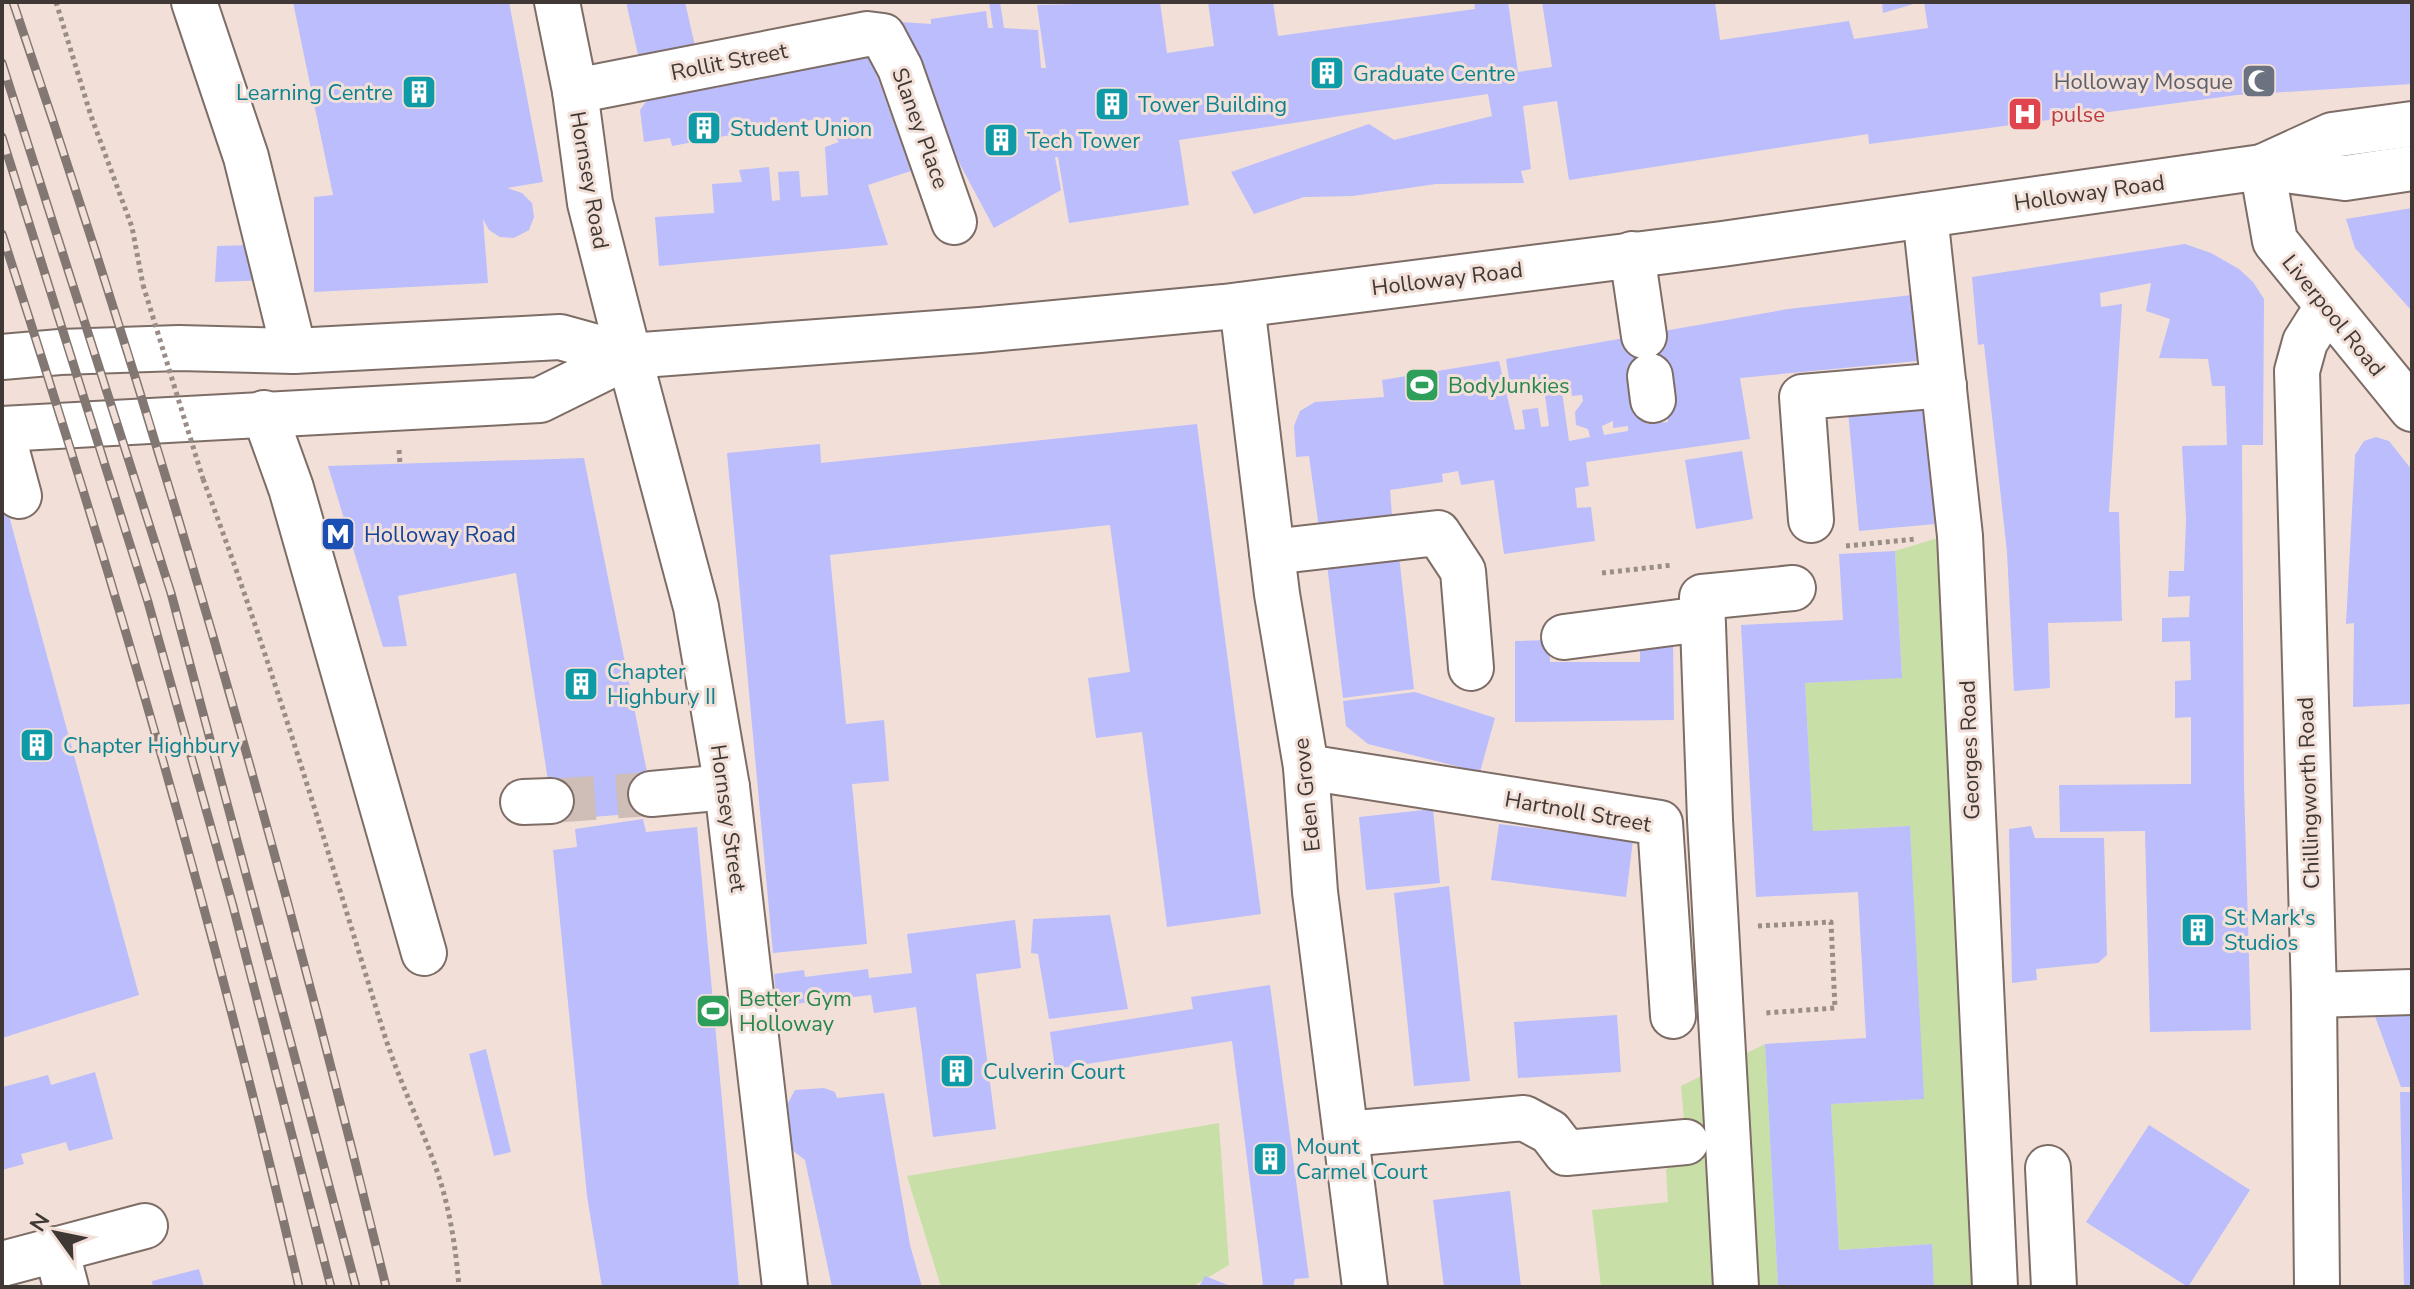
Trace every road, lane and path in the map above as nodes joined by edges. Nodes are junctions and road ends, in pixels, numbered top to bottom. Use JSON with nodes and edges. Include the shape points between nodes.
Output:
{"nodes":[{"id":1,"x":56,"y":2,"type":"edge"},
{"id":2,"x":194,"y":2,"type":"edge"},
{"id":3,"x":557,"y":2,"type":"edge"},
{"id":4,"x":883,"y":36,"type":"joint"},
{"id":5,"x":575,"y":91,"type":"junction"},
{"id":6,"x":2412,"y":124,"type":"edge"},
{"id":7,"x":2262,"y":167,"type":"junction"},
{"id":8,"x":2412,"y":168,"type":"edge"},
{"id":9,"x":1925,"y":215,"type":"junction"},
{"id":10,"x":954,"y":222,"type":"dead end"},
{"id":11,"x":1632,"y":254,"type":"junction"},
{"id":12,"x":1242,"y":305,"type":"junction"},
{"id":13,"x":2327,"y":307,"type":"junction"},
{"id":14,"x":294,"y":351,"type":"junction"},
{"id":15,"x":629,"y":356,"type":"junction"},
{"id":16,"x":2,"y":357,"type":"edge"},
{"id":17,"x":1649,"y":371,"type":"dead end"},
{"id":18,"x":1944,"y":385,"type":"junction"},
{"id":19,"x":2412,"y":409,"type":"edge"},
{"id":20,"x":264,"y":413,"type":"junction"},
{"id":21,"x":2,"y":431,"type":"edge"},
{"id":22,"x":399,"y":449,"type":"dead end"},
{"id":23,"x":400,"y":464,"type":"dead end"},
{"id":24,"x":19,"y":496,"type":"dead end"},
{"id":25,"x":1811,"y":520,"type":"dead end"},
{"id":26,"x":1272,"y":552,"type":"junction"},
{"id":27,"x":1793,"y":588,"type":"dead end"},
{"id":28,"x":1702,"y":619,"type":"junction"},
{"id":29,"x":1564,"y":637,"type":"dead end"},
{"id":30,"x":1471,"y":668,"type":"dead end"},
{"id":31,"x":1306,"y":767,"type":"junction"},
{"id":32,"x":727,"y":787,"type":"junction"},
{"id":33,"x":651,"y":794,"type":"tunnel mouth"},
{"id":34,"x":1710,"y":820,"type":"junction"},
{"id":35,"x":1660,"y":823,"type":"junction"},
{"id":36,"x":1716,"y":928,"type":"junction"},
{"id":37,"x":424,"y":953,"type":"dead end"},
{"id":38,"x":2412,"y":992,"type":"edge"},
{"id":39,"x":2314,"y":995,"type":"junction"},
{"id":40,"x":1673,"y":1016,"type":"dead end"},
{"id":41,"x":1720,"y":1016,"type":"junction"},
{"id":42,"x":1346,"y":1134,"type":"junction"},
{"id":43,"x":1686,"y":1142,"type":"dead end"},
{"id":44,"x":2048,"y":1168,"type":"dead end"},
{"id":45,"x":145,"y":1226,"type":"dead end"},
{"id":46,"x":2,"y":1264,"type":"edge"},
{"id":47,"x":61,"y":1268,"type":"edge"},
{"id":48,"x":459,"y":1287,"type":"edge"},
{"id":49,"x":785,"y":1287,"type":"edge"},
{"id":50,"x":1365,"y":1287,"type":"edge"},
{"id":51,"x":1736,"y":1287,"type":"edge"},
{"id":52,"x":1995,"y":1287,"type":"edge"},
{"id":53,"x":2054,"y":1287,"type":"edge"},
{"id":54,"x":2317,"y":1287,"type":"edge"}],
"edges":[{"from":1,"to":48,"type":"path","bridge":true,"via":[[132,227],[143,285],[203,479],[280,699],[383,1031],[438,1175]]},
{"from":2,"to":14,"type":"main road","via":[[246,157]]},
{"from":3,"to":5,"type":"main road","name":"Hornsey Road"},
{"from":4,"to":5,"type":"main road","name":"Rollit Street","via":[[867,34]]},
{"from":4,"to":10,"type":"main road","name":"Slaney Place","via":[[900,68]]},
{"from":5,"to":15,"type":"main road","name":"Hornsey Road","via":[[590,203]]},
{"from":6,"to":7,"type":"main road","name":"Holloway Road","via":[[2332,135]]},
{"from":7,"to":8,"type":"main road","name":"Holloway Road","via":[[2345,178]]},
{"from":7,"to":9,"type":"main road","name":"Holloway Road"},
{"from":7,"to":13,"type":"main road","name":"Liverpool Road","via":[[2275,241]]},
{"from":9,"to":11,"type":"main road","name":"Holloway Road"},
{"from":9,"to":18,"type":"main road","name":"Georges Road"},
{"from":11,"to":12,"type":"main road","name":"Holloway Road"},
{"from":11,"to":17,"type":"main road"},
{"from":12,"to":15,"type":"main road","name":"Holloway Road"},
{"from":12,"to":26,"type":"main road","name":"Eden Grove"},
{"from":13,"to":19,"type":"main road","name":"Liverpool Road"},
{"from":13,"to":39,"type":"main road","name":"Chillingworth Road","via":[[2305,342],[2297,371]]},
{"from":14,"to":15,"type":"main road","name":"Holloway Road","via":[[560,337]]},
{"from":14,"to":16,"type":"main road","name":"Holloway Road","via":[[179,348]]},
{"from":15,"to":20,"type":"main road","name":"Holloway Road","via":[[540,400]]},
{"from":15,"to":32,"type":"main road","name":"Hornsey Street","via":[[696,607]]},
{"from":18,"to":25,"type":"main road","via":[[1802,397]]},
{"from":18,"to":52,"type":"main road","name":"Georges Road","via":[[1960,536]]},
{"from":20,"to":21,"type":"main road","name":"Holloway Road"},
{"from":20,"to":37,"type":"main road","via":[[291,488]]},
{"from":21,"to":24,"type":"main road"},
{"from":22,"to":23,"type":"path"},
{"from":26,"to":30,"type":"main road","via":[[1438,533],[1463,571]]},
{"from":26,"to":31,"type":"main road","name":"Eden Grove"},
{"from":27,"to":28,"type":"main road","via":[[1702,597]]},
{"from":28,"to":29,"type":"main road"},
{"from":28,"to":34,"type":"main road"},
{"from":31,"to":35,"type":"main road","name":"Hartnoll Street"},
{"from":31,"to":42,"type":"main road","name":"Eden Grove","via":[[1315,892]]},
{"from":32,"to":33,"type":"main road"},
{"from":32,"to":49,"type":"main road","name":"Hornsey Street"},
{"from":34,"to":35,"type":"main road"},
{"from":34,"to":36,"type":"main road"},
{"from":35,"to":40,"type":"main road","name":"Hartnoll Street"},
{"from":36,"to":41,"type":"main road"},
{"from":36,"to":41,"type":"path","via":[[1831,922],[1834,979],[1835,1008]]},
{"from":38,"to":39,"type":"main road"},
{"from":39,"to":54,"type":"main road","name":"Chillingworth Road"},
{"from":41,"to":51,"type":"main road"},
{"from":42,"to":43,"type":"main road","via":[[1524,1118],[1550,1132],[1566,1153]]},
{"from":42,"to":50,"type":"main road","name":"Eden Grove"},
{"from":44,"to":53,"type":"main road"},
{"from":45,"to":47,"type":"main road"},
{"from":46,"to":47,"type":"main road"}]}
